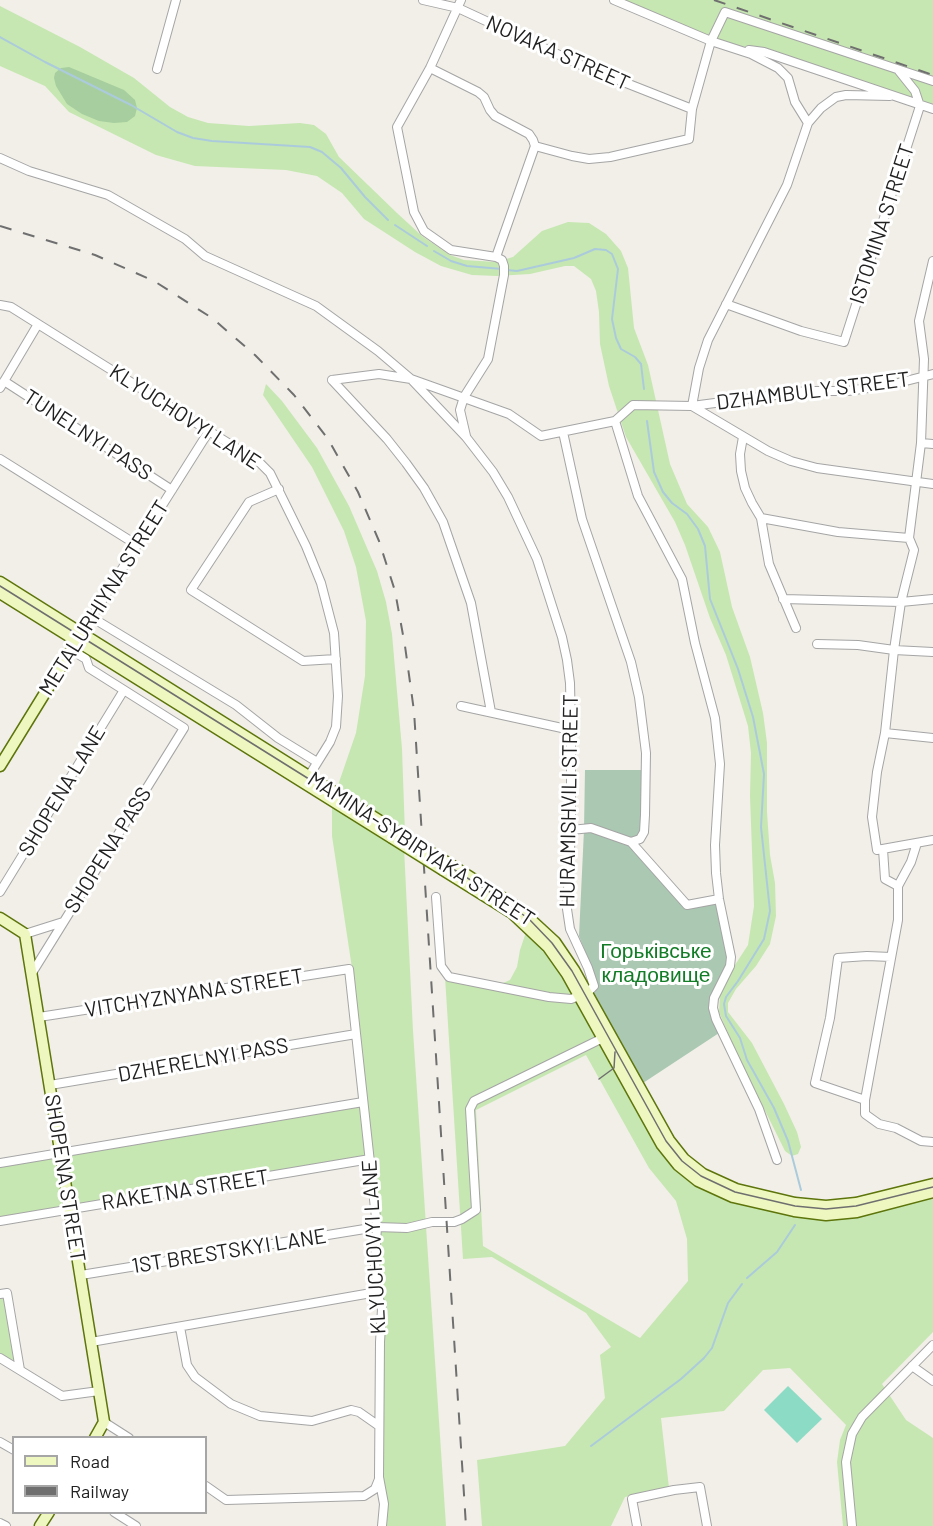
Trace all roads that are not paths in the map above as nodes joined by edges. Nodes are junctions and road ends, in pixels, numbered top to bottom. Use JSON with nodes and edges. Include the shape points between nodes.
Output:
{"nodes":[{"id":1,"x":176,"y":0,"type":"edge"},
{"id":2,"x":423,"y":0,"type":"edge"},
{"id":3,"x":461,"y":0,"type":"edge"},
{"id":4,"x":615,"y":0,"type":"edge"},
{"id":5,"x":458,"y":8,"type":"junction"},
{"id":6,"x":711,"y":41,"type":"junction"},
{"id":7,"x":736,"y":49,"type":"junction"},
{"id":8,"x":430,"y":68,"type":"junction"},
{"id":9,"x":157,"y":69,"type":"dead end"},
{"id":10,"x":898,"y":70,"type":"junction"},
{"id":11,"x":933,"y":81,"type":"edge"},
{"id":12,"x":890,"y":96,"type":"junction"},
{"id":13,"x":920,"y":106,"type":"junction"},
{"id":14,"x":692,"y":109,"type":"junction"},
{"id":15,"x":933,"y":109,"type":"edge"},
{"id":16,"x":808,"y":123,"type":"junction"},
{"id":17,"x":535,"y":146,"type":"junction"},
{"id":18,"x":0,"y":158,"type":"edge"},
{"id":19,"x":496,"y":257,"type":"junction"},
{"id":20,"x":933,"y":261,"type":"edge"},
{"id":21,"x":726,"y":304,"type":"junction"},
{"id":22,"x":0,"y":305,"type":"edge"},
{"id":23,"x":38,"y":324,"type":"junction"},
{"id":24,"x":933,"y":374,"type":"edge"},
{"id":25,"x":923,"y":378,"type":"junction"},
{"id":26,"x":411,"y":379,"type":"junction"},
{"id":27,"x":2,"y":384,"type":"edge"},
{"id":28,"x":464,"y":397,"type":"junction"},
{"id":29,"x":692,"y":406,"type":"junction"},
{"id":30,"x":615,"y":421,"type":"junction"},
{"id":31,"x":209,"y":431,"type":"junction"},
{"id":32,"x":563,"y":432,"type":"junction"},
{"id":33,"x":743,"y":436,"type":"junction"},
{"id":34,"x":466,"y":437,"type":"junction"},
{"id":35,"x":921,"y":443,"type":"junction"},
{"id":36,"x":933,"y":444,"type":"edge"},
{"id":37,"x":0,"y":459,"type":"edge"},
{"id":38,"x":917,"y":483,"type":"junction"},
{"id":39,"x":933,"y":484,"type":"edge"},
{"id":40,"x":279,"y":489,"type":"junction"},
{"id":41,"x":172,"y":490,"type":"junction"},
{"id":42,"x":761,"y":518,"type":"junction"},
{"id":43,"x":909,"y":538,"type":"junction"},
{"id":44,"x":137,"y":545,"type":"junction"},
{"id":45,"x":0,"y":582,"type":"edge"},
{"id":46,"x":0,"y":593,"type":"edge"},
{"id":47,"x":783,"y":599,"type":"junction"},
{"id":48,"x":933,"y":599,"type":"edge"},
{"id":49,"x":901,"y":602,"type":"junction"},
{"id":50,"x":92,"y":617,"type":"junction"},
{"id":51,"x":796,"y":628,"type":"dead end"},
{"id":52,"x":76,"y":641,"type":"junction"},
{"id":53,"x":818,"y":644,"type":"dead end"},
{"id":54,"x":894,"y":650,"type":"junction"},
{"id":55,"x":933,"y":652,"type":"edge"},
{"id":56,"x":336,"y":659,"type":"junction"},
{"id":57,"x":124,"y":690,"type":"junction"},
{"id":58,"x":461,"y":706,"type":"dead end"},
{"id":59,"x":491,"y":712,"type":"junction"},
{"id":60,"x":572,"y":730,"type":"junction"},
{"id":61,"x":885,"y":733,"type":"junction"},
{"id":62,"x":933,"y":738,"type":"edge"},
{"id":63,"x":317,"y":762,"type":"junction"},
{"id":64,"x":0,"y":766,"type":"edge"},
{"id":65,"x":306,"y":779,"type":"junction"},
{"id":66,"x":571,"y":830,"type":"junction"},
{"id":67,"x":933,"y":840,"type":"edge"},
{"id":68,"x":631,"y":842,"type":"junction"},
{"id":69,"x":917,"y":843,"type":"junction"},
{"id":70,"x":883,"y":849,"type":"junction"},
{"id":71,"x":897,"y":886,"type":"junction"},
{"id":72,"x":0,"y":892,"type":"edge"},
{"id":73,"x":436,"y":897,"type":"dead end"},
{"id":74,"x":719,"y":899,"type":"junction"},
{"id":75,"x":0,"y":918,"type":"edge"},
{"id":76,"x":63,"y":922,"type":"junction"},
{"id":77,"x":25,"y":934,"type":"junction"},
{"id":78,"x":891,"y":957,"type":"junction"},
{"id":79,"x":349,"y":969,"type":"joint"},
{"id":80,"x":32,"y":973,"type":"junction"},
{"id":81,"x":583,"y":994,"type":"junction"},
{"id":82,"x":39,"y":1017,"type":"junction"},
{"id":83,"x":356,"y":1034,"type":"junction"},
{"id":84,"x":607,"y":1037,"type":"junction"},
{"id":85,"x":50,"y":1085,"type":"junction"},
{"id":86,"x":865,"y":1100,"type":"junction"},
{"id":87,"x":363,"y":1102,"type":"junction"},
{"id":88,"x":933,"y":1142,"type":"edge"},
{"id":89,"x":61,"y":1154,"type":"junction"},
{"id":90,"x":370,"y":1159,"type":"junction"},
{"id":91,"x":777,"y":1160,"type":"dead end"},
{"id":92,"x":0,"y":1163,"type":"edge"},
{"id":93,"x":933,"y":1184,"type":"edge"},
{"id":94,"x":933,"y":1192,"type":"edge"},
{"id":95,"x":70,"y":1209,"type":"junction"},
{"id":96,"x":0,"y":1221,"type":"edge"},
{"id":97,"x":377,"y":1227,"type":"junction"},
{"id":98,"x":81,"y":1275,"type":"junction"},
{"id":99,"x":378,"y":1292,"type":"junction"},
{"id":100,"x":0,"y":1294,"type":"edge"},
{"id":101,"x":180,"y":1327,"type":"junction"},
{"id":102,"x":91,"y":1342,"type":"junction"},
{"id":103,"x":933,"y":1345,"type":"edge"},
{"id":104,"x":0,"y":1358,"type":"edge"},
{"id":105,"x":912,"y":1366,"type":"junction"},
{"id":106,"x":20,"y":1370,"type":"junction"},
{"id":107,"x":933,"y":1381,"type":"edge"},
{"id":108,"x":99,"y":1392,"type":"junction"},
{"id":109,"x":104,"y":1422,"type":"junction"},
{"id":110,"x":380,"y":1426,"type":"junction"},
{"id":111,"x":95,"y":1436,"type":"edge"},
{"id":112,"x":127,"y":1436,"type":"edge"},
{"id":113,"x":379,"y":1477,"type":"junction"},
{"id":114,"x":207,"y":1487,"type":"edge"},
{"id":115,"x":117,"y":1514,"type":"edge"},
{"id":116,"x":0,"y":1523,"type":"edge"},
{"id":117,"x":6,"y":1526,"type":"edge"},
{"id":118,"x":136,"y":1526,"type":"edge"},
{"id":119,"x":382,"y":1526,"type":"edge"},
{"id":120,"x":637,"y":1526,"type":"edge"},
{"id":121,"x":707,"y":1526,"type":"edge"},
{"id":122,"x":852,"y":1526,"type":"edge"}],
"edges":[{"from":1,"to":9,"type":"street"},
{"from":2,"to":5,"type":"street","name":"NOVAKA STREET"},
{"from":3,"to":5,"type":"street"},
{"from":4,"to":6,"type":"street"},
{"from":5,"to":8,"type":"street"},
{"from":5,"to":14,"type":"street","name":"NOVAKA STREET","via":[[583,66]]},
{"from":6,"to":7,"type":"street"},
{"from":6,"to":10,"type":"street","via":[[725,12]]},
{"from":6,"to":14,"type":"street"},
{"from":7,"to":12,"type":"street","via":[[764,52]]},
{"from":7,"to":16,"type":"street","via":[[766,60],[785,73],[795,102]]},
{"from":8,"to":17,"type":"street","via":[[478,92],[495,116],[529,134]]},
{"from":8,"to":19,"type":"street","via":[[397,127],[414,212],[424,231],[451,250]]},
{"from":10,"to":11,"type":"street"},
{"from":10,"to":13,"type":"street","via":[[915,91]]},
{"from":12,"to":13,"type":"street"},
{"from":12,"to":16,"type":"street","via":[[836,98]]},
{"from":13,"to":15,"type":"street"},
{"from":13,"to":21,"type":"street","name":"ISTOMINA STREET","via":[[843,342]]},
{"from":14,"to":17,"type":"street","via":[[689,139],[589,159]]},
{"from":16,"to":21,"type":"street","via":[[787,185]]},
{"from":17,"to":19,"type":"street"},
{"from":18,"to":26,"type":"street","name":"HURAMISHVILI STREET","via":[[108,195],[185,239],[205,256],[315,306]]},
{"from":19,"to":28,"type":"street","via":[[502,260],[504,275],[488,359]]},
{"from":20,"to":25,"type":"street","via":[[920,312]]},
{"from":21,"to":29,"type":"street","via":[[708,340]]},
{"from":22,"to":23,"type":"street","name":"KLYUCHOVYI LANE","via":[[11,307]]},
{"from":23,"to":27,"type":"street"},
{"from":23,"to":31,"type":"street","name":"KLYUCHOVYI LANE"},
{"from":24,"to":25,"type":"street","name":"DZHAMBULY STREET"},
{"from":25,"to":29,"type":"street","name":"DZHAMBULY STREET","via":[[869,388]]},
{"from":25,"to":35,"type":"street"},
{"from":26,"to":28,"type":"street","name":"HURAMISHVILI STREET"},
{"from":26,"to":34,"type":"street","name":"HURAMISHVILI STREET"},
{"from":26,"to":59,"type":"street","via":[[379,374],[332,380],[406,463],[443,522],[471,603]]},
{"from":27,"to":41,"type":"street","name":"TUNELNYI PASS"},
{"from":28,"to":32,"type":"street","name":"HURAMISHVILI STREET","via":[[509,414],[541,436]]},
{"from":28,"to":34,"type":"street","name":"HURAMISHVILI STREET","via":[[460,410]]},
{"from":29,"to":30,"type":"street","name":"DZHAMBULY STREET","via":[[633,405]]},
{"from":29,"to":33,"type":"street"},
{"from":30,"to":32,"type":"street","name":"HURAMISHVILI STREET"},
{"from":30,"to":74,"type":"street","via":[[638,496],[682,579],[715,718],[720,764],[715,844]]},
{"from":31,"to":40,"type":"street","name":"KLYUCHOVYI LANE","via":[[260,463]]},
{"from":31,"to":41,"type":"street","name":"METALURHIYNA STREET"},
{"from":32,"to":68,"type":"street","via":[[585,530],[631,662],[639,697],[646,753],[645,815],[644,832],[640,839]]},
{"from":33,"to":38,"type":"street","via":[[791,461]]},
{"from":33,"to":42,"type":"street","via":[[743,479]]},
{"from":34,"to":60,"type":"street","name":"HURAMISHVILI STREET","via":[[508,497],[537,559],[562,637],[570,683]]},
{"from":35,"to":36,"type":"street"},
{"from":35,"to":38,"type":"street"},
{"from":37,"to":44,"type":"street"},
{"from":38,"to":39,"type":"street"},
{"from":38,"to":43,"type":"street"},
{"from":40,"to":56,"type":"street","name":"KLYUCHOVYI LANE","via":[[321,583],[334,633]]},
{"from":40,"to":56,"type":"street","via":[[249,502],[191,590],[303,661]]},
{"from":41,"to":44,"type":"street","name":"METALURHIYNA STREET"},
{"from":42,"to":43,"type":"street","via":[[838,532]]},
{"from":42,"to":47,"type":"street","via":[[769,564]]},
{"from":43,"to":49,"type":"street","via":[[914,550]]},
{"from":44,"to":50,"type":"street","name":"METALURHIYNA STREET"},
{"from":45,"to":52,"type":"main road","name":"MAMINA-SYBIRYAKA STREET"},
{"from":46,"to":52,"type":"main road","name":"MAMINA-SYBIRYAKA STREET"},
{"from":47,"to":49,"type":"street"},
{"from":47,"to":51,"type":"street"},
{"from":48,"to":49,"type":"street"},
{"from":49,"to":54,"type":"street"},
{"from":50,"to":52,"type":"street","name":"METALURHIYNA STREET"},
{"from":50,"to":63,"type":"street","via":[[236,705]]},
{"from":52,"to":57,"type":"street","via":[[89,668]]},
{"from":52,"to":64,"type":"main road","name":"METALURHIYNA STREET"},
{"from":52,"to":65,"type":"main road","name":"MAMINA-SYBIRYAKA STREET"},
{"from":53,"to":54,"type":"street"},
{"from":54,"to":55,"type":"street"},
{"from":54,"to":61,"type":"street"},
{"from":56,"to":63,"type":"street","name":"KLYUCHOVYI LANE","via":[[337,719],[330,742]]},
{"from":57,"to":72,"type":"street","name":"SHOPENA LANE"},
{"from":57,"to":76,"type":"street","name":"SHOPENA PASS","via":[[184,728]]},
{"from":58,"to":59,"type":"street"},
{"from":59,"to":60,"type":"street"},
{"from":60,"to":66,"type":"street","name":"HURAMISHVILI STREET"},
{"from":61,"to":62,"type":"street"},
{"from":61,"to":70,"type":"street","via":[[872,817],[877,850]]},
{"from":63,"to":65,"type":"street","name":"KLYUCHOVYI LANE"},
{"from":65,"to":81,"type":"main road","name":"MAMINA-SYBIRYAKA STREET","bridge":true,"via":[[446,867],[525,923]]},
{"from":66,"to":68,"type":"street","via":[[591,828]]},
{"from":66,"to":81,"type":"street","name":"HURAMISHVILI STREET","via":[[568,919],[594,984]]},
{"from":67,"to":69,"type":"street"},
{"from":68,"to":74,"type":"street","via":[[684,903]]},
{"from":69,"to":70,"type":"street"},
{"from":69,"to":71,"type":"street"},
{"from":70,"to":71,"type":"street","via":[[885,879]]},
{"from":71,"to":78,"type":"street","via":[[898,920]]},
{"from":73,"to":81,"type":"street","via":[[441,966],[449,978],[549,997],[571,999]]},
{"from":74,"to":91,"type":"street","via":[[731,957],[713,1008],[759,1109]]},
{"from":75,"to":77,"type":"main road"},
{"from":76,"to":77,"type":"street"},
{"from":76,"to":80,"type":"street","name":"SHOPENA PASS"},
{"from":77,"to":80,"type":"main road","name":"SHOPENA STREET"},
{"from":78,"to":86,"type":"street"},
{"from":78,"to":86,"type":"street","via":[[838,958],[815,1083]]},
{"from":79,"to":82,"type":"street","name":"VITCHYZNYANA STREET"},
{"from":79,"to":83,"type":"street","name":"KLYUCHOVYI LANE"},
{"from":80,"to":82,"type":"main road","name":"SHOPENA STREET"},
{"from":81,"to":84,"type":"main road","name":"MAMINA-SYBIRYAKA STREET"},
{"from":82,"to":85,"type":"main road","name":"SHOPENA STREET"},
{"from":83,"to":85,"type":"street","name":"DZHERELNYI PASS"},
{"from":83,"to":87,"type":"street","name":"KLYUCHOVYI LANE"},
{"from":84,"to":93,"type":"main road","name":"MAMINA-SYBIRYAKA STREET","via":[[669,1140],[684,1159],[713,1180],[795,1203],[826,1206],[856,1203]]},
{"from":84,"to":94,"type":"main road","name":"MAMINA-SYBIRYAKA STREET","via":[[669,1155],[687,1173],[715,1191],[826,1215],[857,1212]]},
{"from":84,"to":97,"type":"street","name":"1ST BRESTSKYI LANE","via":[[474,1101],[470,1109],[476,1210],[454,1222]]},
{"from":85,"to":89,"type":"main road","name":"SHOPENA STREET"},
{"from":86,"to":88,"type":"street","via":[[865,1114],[879,1124]]},
{"from":87,"to":89,"type":"street"},
{"from":87,"to":90,"type":"street","name":"KLYUCHOVYI LANE"},
{"from":89,"to":92,"type":"street"},
{"from":89,"to":95,"type":"main road","name":"SHOPENA STREET"},
{"from":90,"to":95,"type":"street","name":"RAKETNA STREET"},
{"from":90,"to":97,"type":"street","name":"KLYUCHOVYI LANE"},
{"from":95,"to":96,"type":"street","name":"RAKETNA STREET"},
{"from":95,"to":98,"type":"main road","name":"SHOPENA STREET"},
{"from":97,"to":98,"type":"street","name":"1ST BRESTSKYI LANE"},
{"from":97,"to":99,"type":"street","name":"KLYUCHOVYI LANE"},
{"from":98,"to":102,"type":"main road","name":"SHOPENA STREET"},
{"from":99,"to":101,"type":"street"},
{"from":99,"to":110,"type":"street","name":"KLYUCHOVYI LANE","via":[[383,1320]]},
{"from":100,"to":106,"type":"street","via":[[7,1293]]},
{"from":101,"to":102,"type":"street"},
{"from":101,"to":110,"type":"street","via":[[187,1365],[195,1377],[231,1404],[260,1416],[312,1421],[351,1410]]},
{"from":102,"to":108,"type":"main road","name":"SHOPENA STREET"},
{"from":103,"to":105,"type":"street"},
{"from":104,"to":106,"type":"street"},
{"from":105,"to":107,"type":"street"},
{"from":105,"to":122,"type":"street","via":[[862,1417],[852,1434],[846,1462]]},
{"from":106,"to":108,"type":"street","via":[[62,1396]]},
{"from":108,"to":109,"type":"main road","name":"SHOPENA STREET"},
{"from":109,"to":111,"type":"main road"},
{"from":109,"to":112,"type":"street"},
{"from":110,"to":113,"type":"street","name":"KLYUCHOVYI LANE"},
{"from":113,"to":114,"type":"street","via":[[375,1489],[364,1496],[226,1500]]},
{"from":113,"to":119,"type":"street","name":"KLYUCHOVYI LANE","via":[[384,1504]]},
{"from":115,"to":118,"type":"street"},
{"from":116,"to":117,"type":"street"},
{"from":120,"to":121,"type":"street","via":[[632,1499],[700,1487]]}]}
